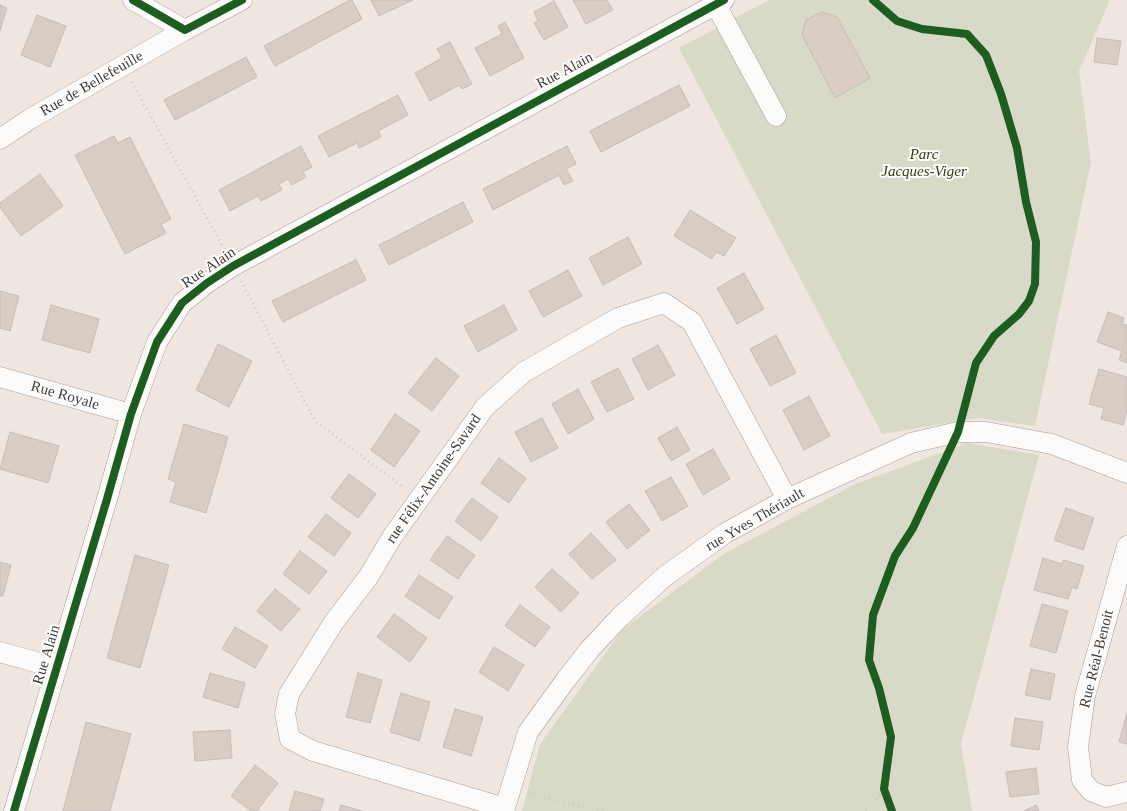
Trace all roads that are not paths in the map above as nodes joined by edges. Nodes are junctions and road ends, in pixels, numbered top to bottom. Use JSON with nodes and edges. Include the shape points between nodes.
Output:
{"nodes":[{"id":1,"x":133,"y":0,"type":"edge"},
{"id":2,"x":242,"y":0,"type":"edge"},
{"id":3,"x":720,"y":2,"type":"edge"},
{"id":4,"x":185,"y":30,"type":"junction"},
{"id":5,"x":776,"y":116,"type":"dead end"},
{"id":6,"x":0,"y":139,"type":"edge"},
{"id":7,"x":0,"y":378,"type":"edge"},
{"id":8,"x":131,"y":414,"type":"junction"},
{"id":9,"x":1127,"y":473,"type":"edge"},
{"id":10,"x":787,"y":499,"type":"junction"},
{"id":11,"x":1127,"y":546,"type":"edge"},
{"id":12,"x":0,"y":652,"type":"edge"},
{"id":13,"x":57,"y":668,"type":"junction"},
{"id":14,"x":1127,"y":792,"type":"edge"},
{"id":15,"x":506,"y":803,"type":"edge"},
{"id":16,"x":14,"y":811,"type":"edge"}],
"edges":[{"from":1,"to":4,"type":"street"},
{"from":2,"to":4,"type":"street","name":"Rue de Bellefeuille"},
{"from":3,"to":5,"type":"street"},
{"from":3,"to":8,"type":"street","name":"Rue Alain","via":[[207,283],[182,304],[157,342]]},
{"from":4,"to":6,"type":"street","name":"Rue de Bellefeuille"},
{"from":7,"to":8,"type":"street","name":"Rue Royale"},
{"from":8,"to":13,"type":"street","name":"Rue Alain"},
{"from":9,"to":10,"type":"street","name":"rue Yves Thériault","via":[[1052,444],[986,432],[958,432],[911,443]]},
{"from":10,"to":15,"type":"street","name":"rue Yves Thériault","via":[[724,534],[664,577],[620,617],[565,681],[528,732]]},
{"from":10,"to":15,"type":"street","name":"rue Félix-Antoine-Savard","via":[[692,322],[664,303],[618,318],[524,372],[484,407],[334,622],[289,694],[285,714],[290,739],[313,751]]},
{"from":11,"to":14,"type":"street","name":"Rue Réal-Benoit","via":[[1085,696],[1078,747],[1082,780],[1091,791],[1106,797]]},
{"from":12,"to":13,"type":"street"},
{"from":13,"to":16,"type":"street","name":"Rue Alain"}]}
